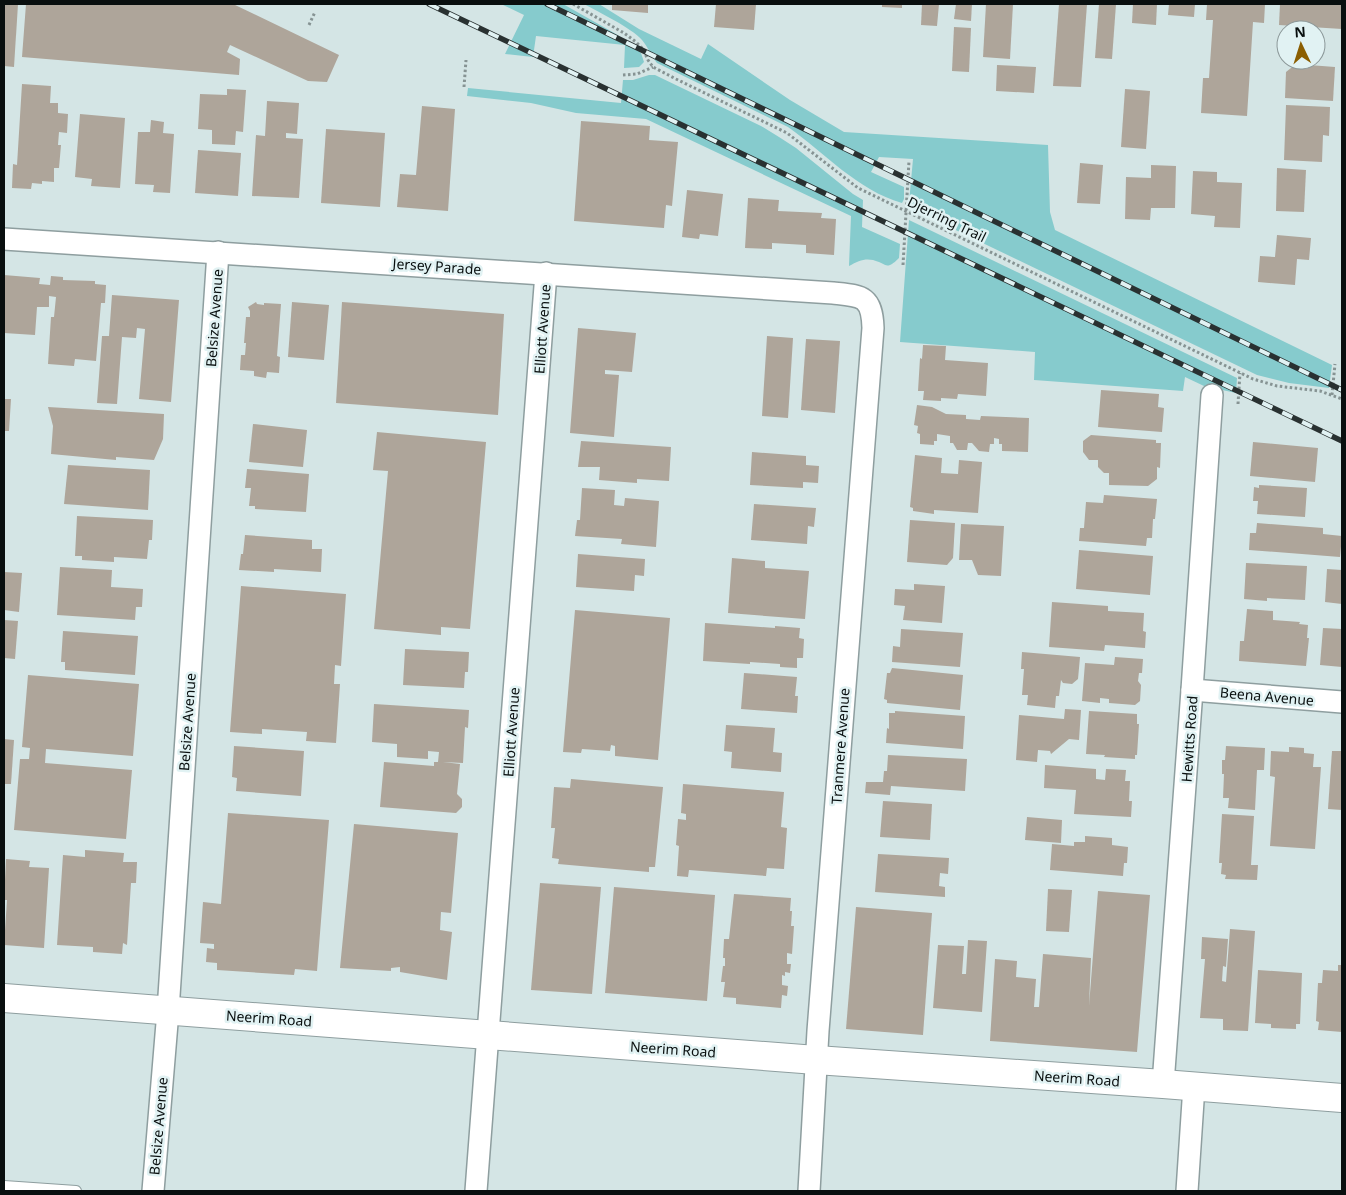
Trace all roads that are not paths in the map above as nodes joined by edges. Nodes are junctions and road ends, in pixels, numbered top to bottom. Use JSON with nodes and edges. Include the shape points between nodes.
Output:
{"nodes":[{"id":1,"x":4,"y":239,"type":"edge"},
{"id":2,"x":218,"y":252,"type":"junction"},
{"id":3,"x":546,"y":274,"type":"junction"},
{"id":4,"x":867,"y":302,"type":"joint"},
{"id":5,"x":1212,"y":395,"type":"dead end"},
{"id":6,"x":1192,"y":690,"type":"junction"},
{"id":7,"x":1342,"y":702,"type":"edge"},
{"id":8,"x":4,"y":998,"type":"edge"},
{"id":9,"x":168,"y":1011,"type":"junction"},
{"id":10,"x":488,"y":1035,"type":"junction"},
{"id":11,"x":816,"y":1060,"type":"junction"},
{"id":12,"x":1162,"y":1084,"type":"junction"},
{"id":13,"x":1194,"y":1086,"type":"junction"},
{"id":14,"x":1342,"y":1098,"type":"edge"},
{"id":15,"x":4,"y":1186,"type":"edge"},
{"id":16,"x":76,"y":1191,"type":"edge"},
{"id":17,"x":153,"y":1191,"type":"edge"},
{"id":18,"x":476,"y":1191,"type":"edge"},
{"id":19,"x":808,"y":1191,"type":"edge"},
{"id":20,"x":1187,"y":1191,"type":"edge"}],
"edges":[{"from":1,"to":2,"type":"street","name":"Jersey Parade"},
{"from":2,"to":3,"type":"street","name":"Jersey Parade"},
{"from":2,"to":9,"type":"street","name":"Belsize Avenue"},
{"from":3,"to":4,"type":"street","name":"Jersey Parade","via":[[855,295]]},
{"from":3,"to":10,"type":"street","name":"Elliott Avenue"},
{"from":4,"to":11,"type":"street","name":"Tranmere Avenue","via":[[873,328]]},
{"from":5,"to":6,"type":"street","name":"Hewitts Road"},
{"from":6,"to":7,"type":"street","name":"Beena Avenue"},
{"from":6,"to":12,"type":"street","name":"Hewitts Road"},
{"from":8,"to":9,"type":"main road","name":"Neerim Road"},
{"from":9,"to":10,"type":"main road","name":"Neerim Road"},
{"from":9,"to":17,"type":"street","name":"Belsize Avenue"},
{"from":10,"to":11,"type":"main road","name":"Neerim Road"},
{"from":10,"to":18,"type":"street","name":"Elliott Avenue"},
{"from":11,"to":12,"type":"main road","name":"Neerim Road"},
{"from":11,"to":19,"type":"street","name":"Tranmere Avenue"},
{"from":12,"to":13,"type":"main road","name":"Neerim Road"},
{"from":13,"to":14,"type":"main road","name":"Neerim Road"},
{"from":13,"to":20,"type":"street"},
{"from":15,"to":16,"type":"lane"}]}
